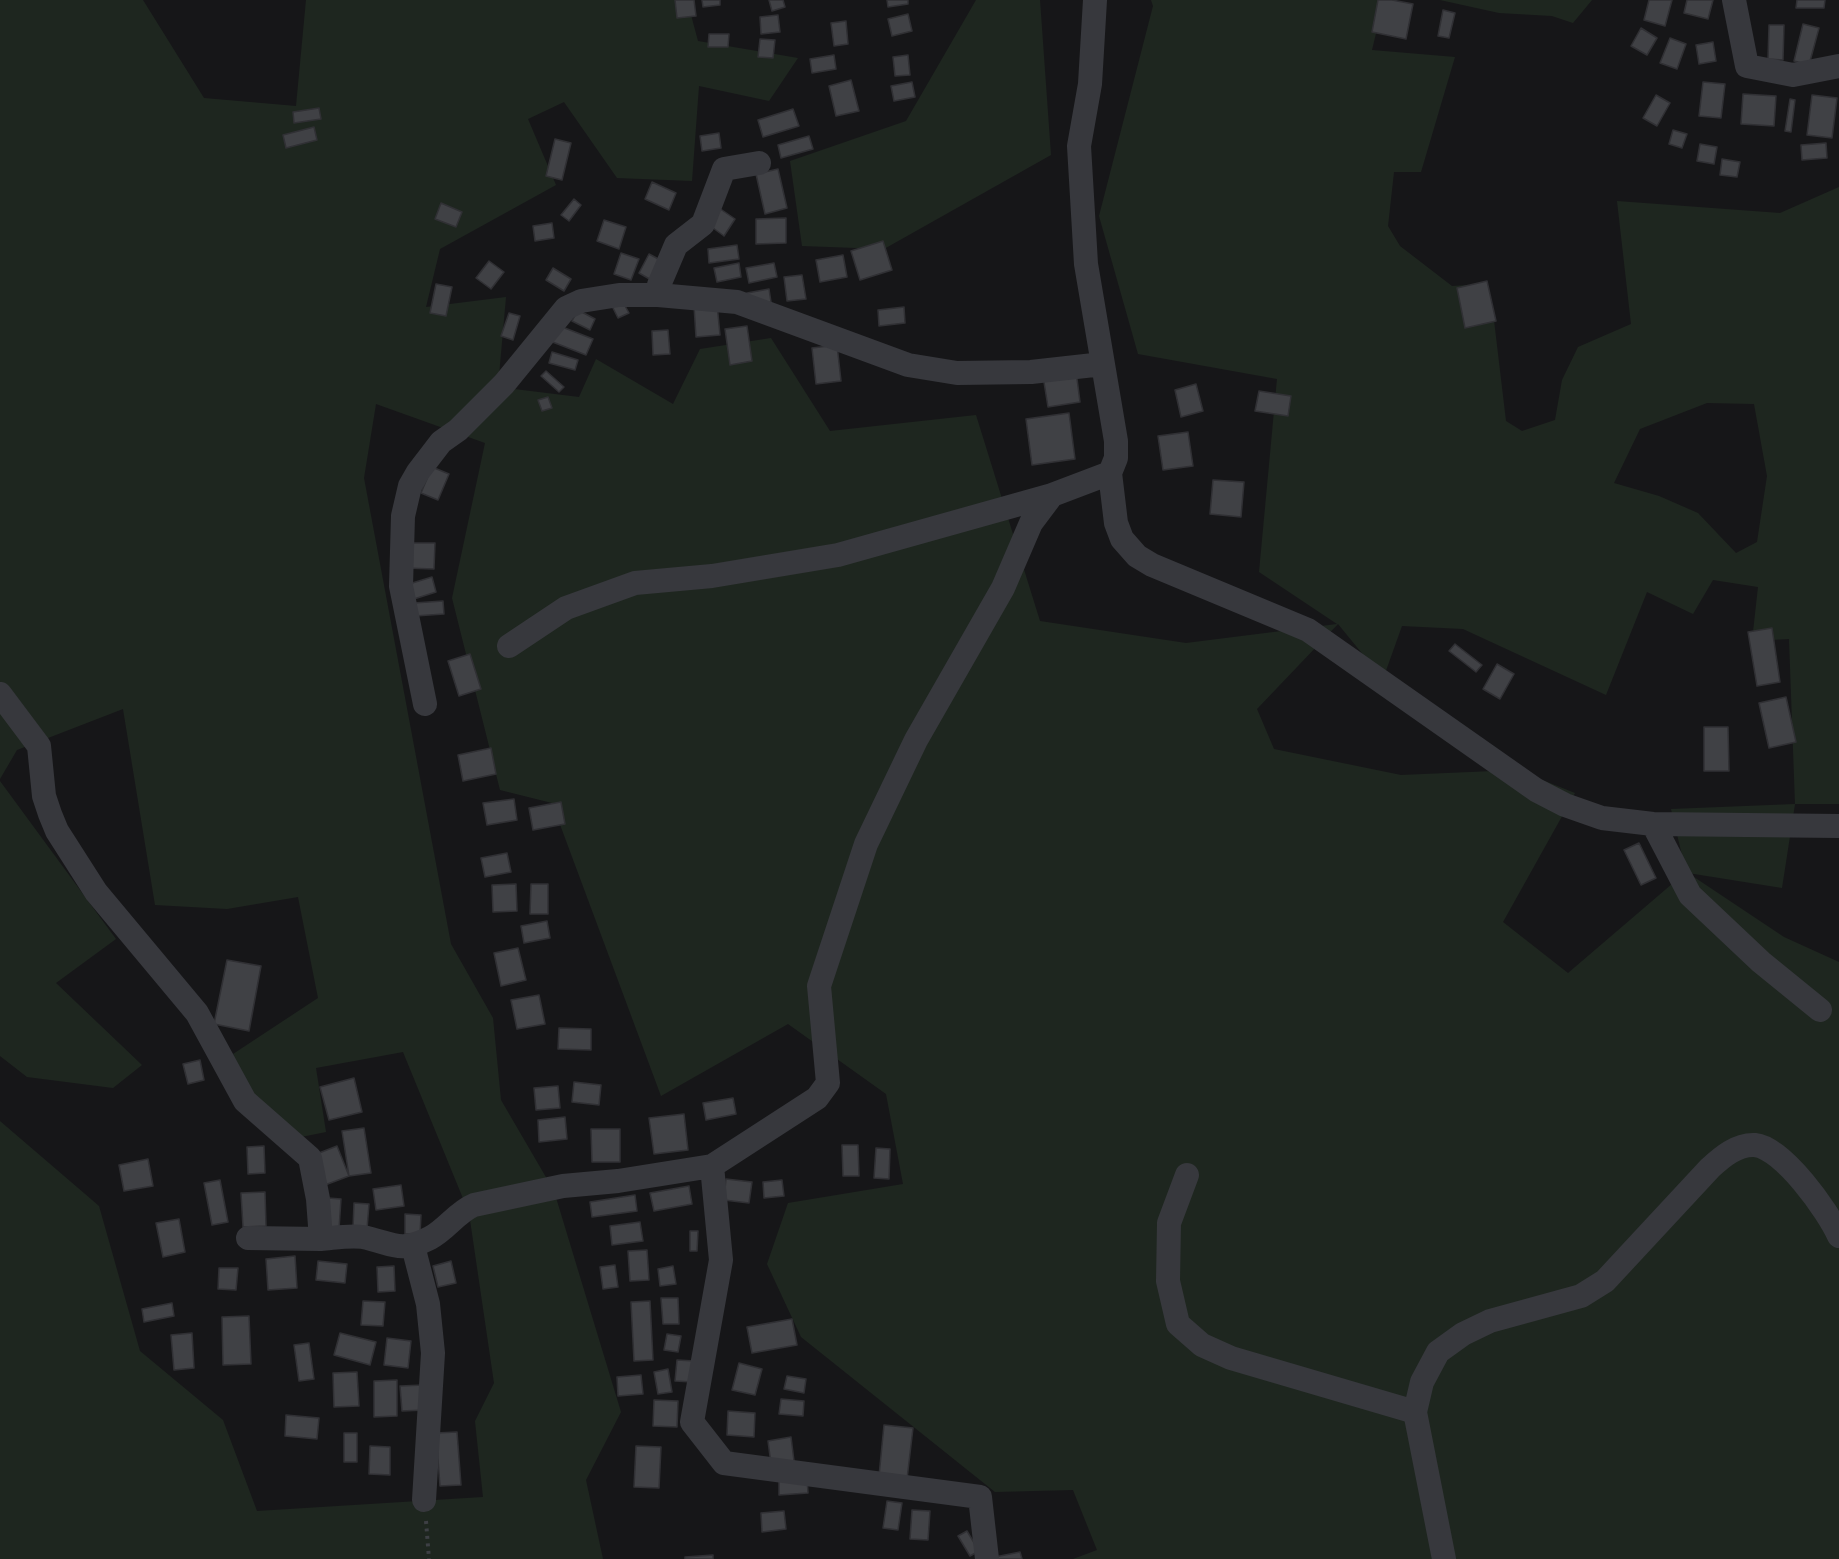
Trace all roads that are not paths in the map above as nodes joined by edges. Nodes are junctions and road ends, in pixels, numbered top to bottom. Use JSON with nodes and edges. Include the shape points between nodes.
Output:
{"nodes":[{"id":1,"x":1095,"y":0,"type":"edge"},
{"id":2,"x":1734,"y":0,"type":"edge"},
{"id":3,"x":1839,"y":66,"type":"edge"},
{"id":4,"x":759,"y":163,"type":"dead end"},
{"id":5,"x":658,"y":295,"type":"junction"},
{"id":6,"x":1103,"y":364,"type":"junction"},
{"id":7,"x":1110,"y":473,"type":"junction"},
{"id":8,"x":1052,"y":495,"type":"junction"},
{"id":9,"x":509,"y":646,"type":"dead end"},
{"id":10,"x":0,"y":694,"type":"edge"},
{"id":11,"x":425,"y":704,"type":"dead end"},
{"id":12,"x":1653,"y":824,"type":"junction"},
{"id":13,"x":1839,"y":826,"type":"edge"},
{"id":14,"x":1820,"y":1010,"type":"dead end"},
{"id":15,"x":712,"y":1166,"type":"junction"},
{"id":16,"x":1187,"y":1175,"type":"dead end"},
{"id":17,"x":1839,"y":1236,"type":"edge"},
{"id":18,"x":248,"y":1238,"type":"dead end"},
{"id":19,"x":321,"y":1239,"type":"junction"},
{"id":20,"x":412,"y":1246,"type":"junction"},
{"id":21,"x":1415,"y":1412,"type":"junction"},
{"id":22,"x":424,"y":1500,"type":"road end"},
{"id":23,"x":987,"y":1559,"type":"edge"},
{"id":24,"x":1444,"y":1559,"type":"edge"}],
"edges":[{"from":1,"to":6,"type":"street","via":[[1090,84],[1079,146],[1086,264]]},
{"from":2,"to":3,"type":"street","via":[[1747,66],[1793,75]]},
{"from":4,"to":5,"type":"street","via":[[724,169],[703,224],[676,245]]},
{"from":5,"to":6,"type":"street","via":[[738,302],[908,365],[957,373],[1031,372]]},
{"from":5,"to":11,"type":"street","via":[[619,295],[581,301],[566,308],[504,384],[441,442],[410,486],[403,516],[401,586]]},
{"from":6,"to":7,"type":"street","via":[[1116,441],[1116,458]]},
{"from":7,"to":8,"type":"street"},
{"from":7,"to":12,"type":"street","via":[[1116,524],[1122,539],[1137,556],[1308,630],[1536,790],[1602,818]]},
{"from":8,"to":9,"type":"street","via":[[838,555],[712,576],[634,584],[566,608]]},
{"from":8,"to":15,"type":"street","via":[[1031,523],[1003,588],[916,740],[866,844],[819,986],[828,1083],[817,1098]]},
{"from":10,"to":19,"type":"street","via":[[39,746],[50,814],[96,892],[197,1013],[245,1101],[310,1158]]},
{"from":12,"to":13,"type":"street"},
{"from":12,"to":14,"type":"street","via":[[1690,895],[1761,962]]},
{"from":15,"to":20,"type":"street","via":[[563,1186],[474,1204],[432,1237]]},
{"from":15,"to":23,"type":"street","via":[[721,1260],[692,1422],[724,1463],[980,1497]]},
{"from":16,"to":21,"type":"street","via":[[1170,1223],[1168,1281],[1178,1324],[1202,1345],[1231,1358]]},
{"from":17,"to":21,"type":"street","via":[[1803,1182],[1771,1150],[1755,1145],[1742,1147],[1710,1167],[1605,1281],[1581,1296],[1491,1322],[1463,1334],[1438,1352],[1422,1382]]},
{"from":18,"to":19,"type":"street"},
{"from":19,"to":20,"type":"street","via":[[361,1237],[396,1247]]},
{"from":20,"to":22,"type":"street","via":[[428,1304],[433,1353]]},
{"from":21,"to":24,"type":"street"}]}
